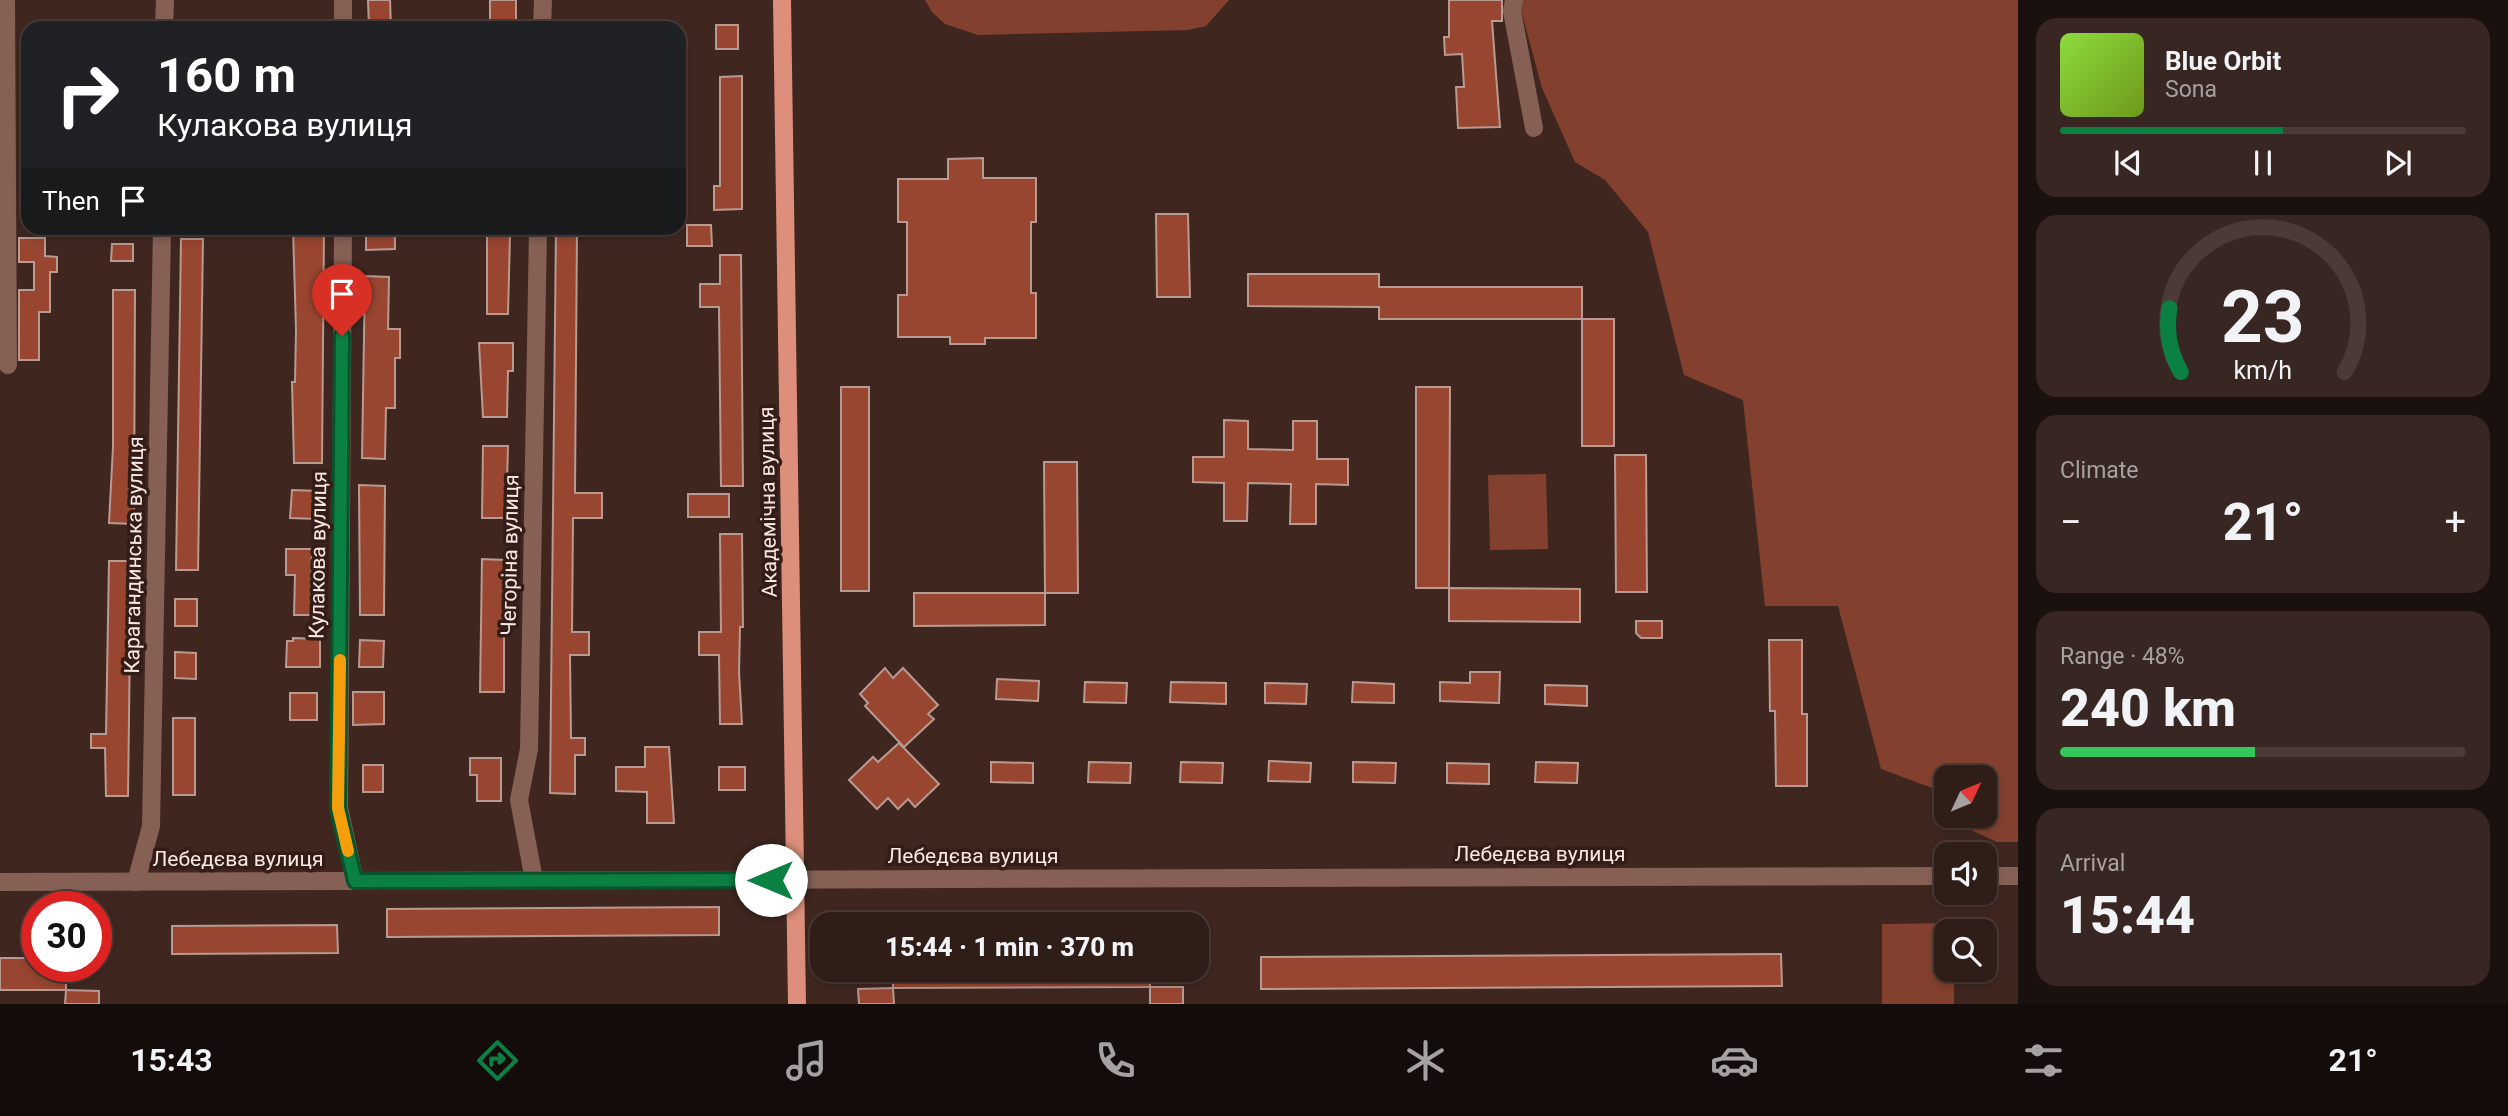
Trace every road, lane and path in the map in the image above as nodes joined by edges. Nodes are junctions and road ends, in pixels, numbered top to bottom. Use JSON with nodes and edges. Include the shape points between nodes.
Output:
{"nodes":[{"id":1,"x":6,"y":0,"type":"edge"},
{"id":2,"x":165,"y":0,"type":"edge"},
{"id":3,"x":344,"y":0,"type":"edge"},
{"id":4,"x":543,"y":0,"type":"edge"},
{"id":5,"x":782,"y":0,"type":"edge"},
{"id":6,"x":1514,"y":0,"type":"edge"},
{"id":7,"x":0,"y":1,"type":"edge"},
{"id":8,"x":164,"y":21,"type":"edge"},
{"id":9,"x":343,"y":21,"type":"edge"},
{"id":10,"x":542,"y":21,"type":"edge"},
{"id":11,"x":1534,"y":128,"type":"dead end"},
{"id":12,"x":162,"y":235,"type":"edge"},
{"id":13,"x":343,"y":235,"type":"edge"},
{"id":14,"x":538,"y":235,"type":"edge"},
{"id":15,"x":8,"y":365,"type":"dead end"},
{"id":16,"x":1934,"y":876,"type":"edge"},
{"id":17,"x":1997,"y":876,"type":"edge"},
{"id":18,"x":2018,"y":876,"type":"edge"},
{"id":19,"x":534,"y":880,"type":"junction"},
{"id":20,"x":797,"y":880,"type":"junction"},
{"id":21,"x":355,"y":881,"type":"junction"},
{"id":22,"x":0,"y":882,"type":"edge"},
{"id":23,"x":136,"y":882,"type":"junction"},
{"id":24,"x":797,"y":1004,"type":"edge"}],
"edges":[{"from":1,"to":7,"type":"street"},
{"from":1,"to":15,"type":"street"},
{"from":2,"to":8,"type":"street"},
{"from":3,"to":9,"type":"street"},
{"from":4,"to":10,"type":"street"},
{"from":5,"to":20,"type":"main road","name":"Академічна вулиця"},
{"from":6,"to":11,"type":"street","via":[[1512,11]]},
{"from":12,"to":23,"type":"street","name":"Карагандинська вулиця","via":[[151,826]]},
{"from":13,"to":21,"type":"street","name":"Кулакова вулиця","via":[[338,808]]},
{"from":14,"to":19,"type":"street","name":"Чегоріна вулиця","via":[[529,749],[519,800]]},
{"from":16,"to":20,"type":"street","name":"Лебедєва вулиця"},
{"from":17,"to":18,"type":"street"},
{"from":19,"to":20,"type":"street","name":"Лебедєва вулиця"},
{"from":19,"to":21,"type":"street","name":"Лебедєва вулиця"},
{"from":20,"to":24,"type":"main road","name":"Академічна вулиця"},
{"from":21,"to":23,"type":"street","name":"Лебедєва вулиця"},
{"from":22,"to":23,"type":"street","name":"Лебедєва вулиця"}]}
